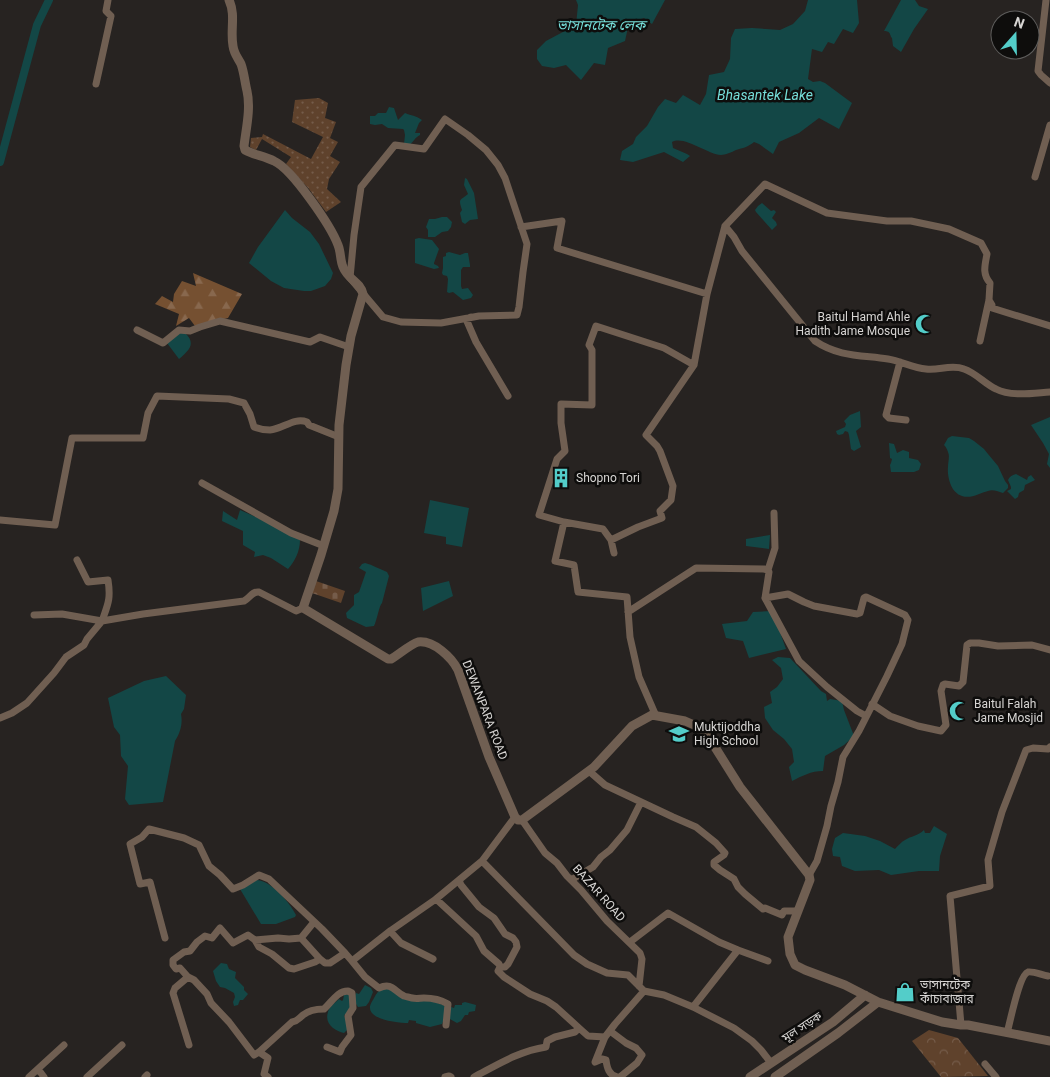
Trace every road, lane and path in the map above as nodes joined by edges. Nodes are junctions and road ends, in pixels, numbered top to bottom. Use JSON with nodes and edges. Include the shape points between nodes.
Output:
{"nodes":[{"id":1,"x":108,"y":0,"type":"edge"},
{"id":2,"x":230,"y":0,"type":"edge"},
{"id":3,"x":1046,"y":0,"type":"edge"},
{"id":4,"x":1050,"y":83,"type":"edge"},
{"id":5,"x":96,"y":84,"type":"dead end"},
{"id":6,"x":1050,"y":125,"type":"edge"},
{"id":7,"x":1034,"y":178,"type":"dead end"},
{"id":8,"x":725,"y":226,"type":"junction"},
{"id":9,"x":521,"y":227,"type":"junction"},
{"id":10,"x":350,"y":278,"type":"junction"},
{"id":11,"x":362,"y":293,"type":"junction"},
{"id":12,"x":707,"y":294,"type":"junction"},
{"id":13,"x":989,"y":300,"type":"junction"},
{"id":14,"x":472,"y":317,"type":"junction"},
{"id":15,"x":1050,"y":326,"type":"edge"},
{"id":16,"x":137,"y":330,"type":"dead end"},
{"id":17,"x":980,"y":341,"type":"dead end"},
{"id":18,"x":349,"y":347,"type":"junction"},
{"id":19,"x":900,"y":362,"type":"junction"},
{"id":20,"x":694,"y":365,"type":"junction"},
{"id":21,"x":1050,"y":392,"type":"edge"},
{"id":22,"x":508,"y":396,"type":"dead end"},
{"id":23,"x":906,"y":420,"type":"dead end"},
{"id":24,"x":339,"y":437,"type":"junction"},
{"id":25,"x":202,"y":484,"type":"dead end"},
{"id":26,"x":774,"y":513,"type":"dead end"},
{"id":27,"x":0,"y":520,"type":"edge"},
{"id":28,"x":564,"y":522,"type":"junction"},
{"id":29,"x":611,"y":540,"type":"junction"},
{"id":30,"x":324,"y":546,"type":"junction"},
{"id":31,"x":614,"y":553,"type":"dead end"},
{"id":32,"x":77,"y":560,"type":"dead end"},
{"id":33,"x":768,"y":570,"type":"junction"},
{"id":34,"x":765,"y":598,"type":"junction"},
{"id":35,"x":303,"y":608,"type":"junction"},
{"id":36,"x":628,"y":612,"type":"junction"},
{"id":37,"x":34,"y":615,"type":"dead end"},
{"id":38,"x":102,"y":621,"type":"junction"},
{"id":39,"x":1050,"y":650,"type":"edge"},
{"id":40,"x":872,"y":704,"type":"junction"},
{"id":41,"x":656,"y":716,"type":"junction"},
{"id":42,"x":866,"y":716,"type":"junction"},
{"id":43,"x":0,"y":718,"type":"edge"},
{"id":44,"x":1050,"y":747,"type":"edge"},
{"id":45,"x":589,"y":771,"type":"junction"},
{"id":46,"x":641,"y":802,"type":"junction"},
{"id":47,"x":518,"y":819,"type":"junction"},
{"id":48,"x":482,"y":861,"type":"junction"},
{"id":49,"x":809,"y":875,"type":"junction"},
{"id":50,"x":459,"y":880,"type":"junction"},
{"id":51,"x":571,"y":880,"type":"junction"},
{"id":52,"x":436,"y":900,"type":"junction"},
{"id":53,"x":797,"y":911,"type":"junction"},
{"id":54,"x":314,"y":922,"type":"junction"},
{"id":55,"x":390,"y":931,"type":"junction"},
{"id":56,"x":166,"y":938,"type":"dead end"},
{"id":57,"x":300,"y":938,"type":"junction"},
{"id":58,"x":255,"y":940,"type":"junction"},
{"id":59,"x":630,"y":942,"type":"junction"},
{"id":60,"x":738,"y":950,"type":"junction"},
{"id":61,"x":345,"y":953,"type":"junction"},
{"id":62,"x":434,"y":958,"type":"dead end"},
{"id":63,"x":320,"y":959,"type":"junction"},
{"id":64,"x":768,"y":961,"type":"dead end"},
{"id":65,"x":352,"y":962,"type":"junction"},
{"id":66,"x":500,"y":967,"type":"junction"},
{"id":67,"x":1048,"y":976,"type":"dead end"},
{"id":68,"x":188,"y":977,"type":"junction"},
{"id":69,"x":641,"y":988,"type":"junction"},
{"id":70,"x":865,"y":995,"type":"junction"},
{"id":71,"x":878,"y":1002,"type":"junction"},
{"id":72,"x":693,"y":1007,"type":"junction"},
{"id":73,"x":446,"y":1025,"type":"dead end"},
{"id":74,"x":961,"y":1025,"type":"junction"},
{"id":75,"x":579,"y":1028,"type":"junction"},
{"id":76,"x":610,"y":1031,"type":"junction"},
{"id":77,"x":1008,"y":1033,"type":"junction"},
{"id":78,"x":605,"y":1037,"type":"junction"},
{"id":79,"x":1050,"y":1041,"type":"edge"},
{"id":80,"x":122,"y":1045,"type":"dead end"},
{"id":81,"x":189,"y":1045,"type":"dead end"},
{"id":82,"x":64,"y":1046,"type":"dead end"},
{"id":83,"x":327,"y":1047,"type":"dead end"},
{"id":84,"x":259,"y":1052,"type":"junction"},
{"id":85,"x":771,"y":1063,"type":"junction"},
{"id":86,"x":985,"y":1064,"type":"dead end"},
{"id":87,"x":38,"y":1069,"type":"junction"},
{"id":88,"x":29,"y":1077,"type":"edge"},
{"id":89,"x":44,"y":1077,"type":"edge"},
{"id":90,"x":87,"y":1077,"type":"edge"},
{"id":91,"x":268,"y":1077,"type":"edge"},
{"id":92,"x":445,"y":1077,"type":"edge"},
{"id":93,"x":452,"y":1077,"type":"edge"},
{"id":94,"x":474,"y":1077,"type":"edge"},
{"id":95,"x":619,"y":1077,"type":"edge"},
{"id":96,"x":750,"y":1077,"type":"edge"},
{"id":97,"x":775,"y":1077,"type":"edge"},
{"id":98,"x":996,"y":1077,"type":"edge"}],
"edges":[{"from":1,"to":5,"type":"street","via":[[106,12],[111,16]]},
{"from":2,"to":10,"type":"street","via":[[234,17],[233,45],[248,94],[245,150],[275,161],[305,192],[339,246],[344,269]]},
{"from":3,"to":4,"type":"street","via":[[1038,71]]},
{"from":6,"to":7,"type":"street"},
{"from":8,"to":12,"type":"street"},
{"from":8,"to":13,"type":"street","via":[[765,184],[828,213],[911,221],[949,230],[981,243],[987,254],[984,272],[990,284]]},
{"from":8,"to":19,"type":"street","via":[[814,340],[835,351]]},
{"from":9,"to":10,"type":"street","via":[[498,165],[468,134],[445,120],[424,149],[395,145],[361,186]]},
{"from":9,"to":12,"type":"street","via":[[562,220],[557,248]]},
{"from":9,"to":14,"type":"street","via":[[527,244],[517,315]]},
{"from":10,"to":11,"type":"street","via":[[361,287]]},
{"from":11,"to":14,"type":"street","via":[[383,317],[402,322],[441,323]]},
{"from":11,"to":18,"type":"street"},
{"from":12,"to":20,"type":"street"},
{"from":13,"to":15,"type":"street","via":[[992,308]]},
{"from":13,"to":17,"type":"street"},
{"from":14,"to":22,"type":"street","via":[[466,318],[476,342]]},
{"from":16,"to":18,"type":"street","via":[[163,342],[178,330],[190,331],[220,321],[310,342],[320,337]]},
{"from":18,"to":24,"type":"street"},
{"from":19,"to":21,"type":"street","via":[[926,370],[963,368],[997,390],[1015,394]]},
{"from":19,"to":23,"type":"street","via":[[886,415]]},
{"from":20,"to":28,"type":"street","via":[[664,348],[596,326],[589,345],[592,350],[592,405],[561,404],[565,451],[558,459],[539,515]]},
{"from":20,"to":29,"type":"street","via":[[646,435],[662,456],[673,486],[671,500],[660,511],[662,518]]},
{"from":24,"to":27,"type":"street","via":[[309,426],[302,420],[272,430],[260,430],[254,427],[244,402],[157,396],[148,413],[143,438],[72,438],[55,525]]},
{"from":24,"to":30,"type":"street","via":[[338,489]]},
{"from":25,"to":30,"type":"street","via":[[292,533]]},
{"from":26,"to":33,"type":"street","via":[[775,548]]},
{"from":28,"to":29,"type":"street","via":[[603,529]]},
{"from":28,"to":36,"type":"street","via":[[556,562],[574,565],[578,592],[627,597]]},
{"from":29,"to":31,"type":"street"},
{"from":30,"to":35,"type":"street"},
{"from":32,"to":38,"type":"street","via":[[88,582],[108,580],[110,592]]},
{"from":33,"to":34,"type":"street"},
{"from":33,"to":36,"type":"street","via":[[696,568]]},
{"from":34,"to":40,"type":"street","via":[[788,594],[814,606],[857,614],[866,597],[905,615],[908,620],[902,644]]},
{"from":34,"to":42,"type":"street","via":[[799,661]]},
{"from":35,"to":38,"type":"street","via":[[296,611],[256,592],[244,601]]},
{"from":35,"to":47,"type":"street","name":"DEWANPARA ROAD","via":[[388,659],[417,642],[439,649],[454,662],[489,756]]},
{"from":36,"to":41,"type":"street","via":[[639,677]]},
{"from":37,"to":38,"type":"street","via":[[62,614]]},
{"from":38,"to":43,"type":"street","via":[[27,703]]},
{"from":39,"to":40,"type":"street","via":[[1032,645],[967,645],[963,682],[959,686],[945,684],[941,690],[946,724],[942,731],[890,716]]},
{"from":40,"to":42,"type":"street"},
{"from":41,"to":45,"type":"street","via":[[632,726]]},
{"from":41,"to":49,"type":"street","via":[[685,721],[701,728],[740,787]]},
{"from":42,"to":49,"type":"street","via":[[843,757],[817,861]]},
{"from":44,"to":74,"type":"street","via":[[1026,750],[988,860],[990,886],[950,896]]},
{"from":45,"to":46,"type":"street","via":[[605,785]]},
{"from":45,"to":47,"type":"street"},
{"from":46,"to":51,"type":"street","via":[[627,830],[610,850]]},
{"from":46,"to":53,"type":"street","via":[[696,827],[708,836],[725,853],[714,864],[763,909],[782,915],[784,911]]},
{"from":47,"to":48,"type":"street"},
{"from":47,"to":51,"type":"street","name":"BAZAR ROAD"},
{"from":48,"to":50,"type":"street"},
{"from":48,"to":69,"type":"street","via":[[574,955],[607,973],[628,975]]},
{"from":49,"to":53,"type":"street","via":[[810,880]]},
{"from":50,"to":52,"type":"street"},
{"from":50,"to":66,"type":"street","via":[[479,907],[516,942],[517,947],[508,964]]},
{"from":51,"to":59,"type":"street","name":"BAZAR ROAD"},
{"from":52,"to":55,"type":"street"},
{"from":52,"to":66,"type":"street","via":[[476,936],[484,951]]},
{"from":53,"to":70,"type":"street","via":[[788,937],[795,965]]},
{"from":54,"to":56,"type":"street","via":[[269,879],[259,876],[233,889],[209,866],[198,845],[149,829],[130,844],[140,884],[150,882]]},
{"from":54,"to":57,"type":"street"},
{"from":54,"to":61,"type":"street"},
{"from":55,"to":62,"type":"street","via":[[401,943]]},
{"from":55,"to":65,"type":"street"},
{"from":57,"to":58,"type":"street"},
{"from":57,"to":63,"type":"street"},
{"from":58,"to":63,"type":"street","via":[[288,968],[294,969]]},
{"from":58,"to":68,"type":"street","via":[[248,935],[233,943],[220,928],[212,938],[204,936],[190,951],[173,960],[176,969],[180,968]]},
{"from":59,"to":60,"type":"street","via":[[668,914]]},
{"from":59,"to":69,"type":"street","name":"BAZAR ROAD","via":[[642,959]]},
{"from":60,"to":64,"type":"street"},
{"from":60,"to":72,"type":"street"},
{"from":61,"to":63,"type":"street","via":[[330,963]]},
{"from":61,"to":65,"type":"street"},
{"from":65,"to":73,"type":"street","via":[[379,988],[390,986],[414,999],[444,1001],[448,1004]]},
{"from":66,"to":75,"type":"street","via":[[498,971],[504,977],[556,1007]]},
{"from":67,"to":77,"type":"street","via":[[1029,972],[1023,976]]},
{"from":68,"to":81,"type":"street","via":[[172,993]]},
{"from":68,"to":84,"type":"street","via":[[207,994],[254,1054]]},
{"from":69,"to":72,"type":"street"},
{"from":69,"to":76,"type":"street"},
{"from":70,"to":71,"type":"street"},
{"from":70,"to":85,"type":"street","name":"মূল সড়ক","via":[[833,1022]]},
{"from":71,"to":74,"type":"street"},
{"from":71,"to":97,"type":"street","name":"মূল সড়ক"},
{"from":72,"to":85,"type":"street","via":[[745,1036]]},
{"from":74,"to":77,"type":"street"},
{"from":75,"to":78,"type":"street","via":[[588,1036]]},
{"from":75,"to":94,"type":"street","via":[[547,1041],[546,1047],[508,1058]]},
{"from":76,"to":78,"type":"street"},
{"from":76,"to":95,"type":"street","via":[[642,1055]]},
{"from":77,"to":79,"type":"street"},
{"from":78,"to":95,"type":"street","via":[[595,1062],[606,1060],[608,1071]]},
{"from":80,"to":90,"type":"street"},
{"from":82,"to":87,"type":"street"},
{"from":83,"to":84,"type":"street","via":[[340,1052],[351,1035],[348,1016],[353,1002],[352,993],[348,990],[337,995],[324,1009],[316,1009],[292,1022]]},
{"from":84,"to":91,"type":"street","via":[[268,1058],[264,1074]]},
{"from":85,"to":96,"type":"street","name":"মূল সড়ক"},
{"from":86,"to":98,"type":"street"},
{"from":87,"to":88,"type":"street"},
{"from":87,"to":89,"type":"street"},
{"from":92,"to":93,"type":"street"}]}
